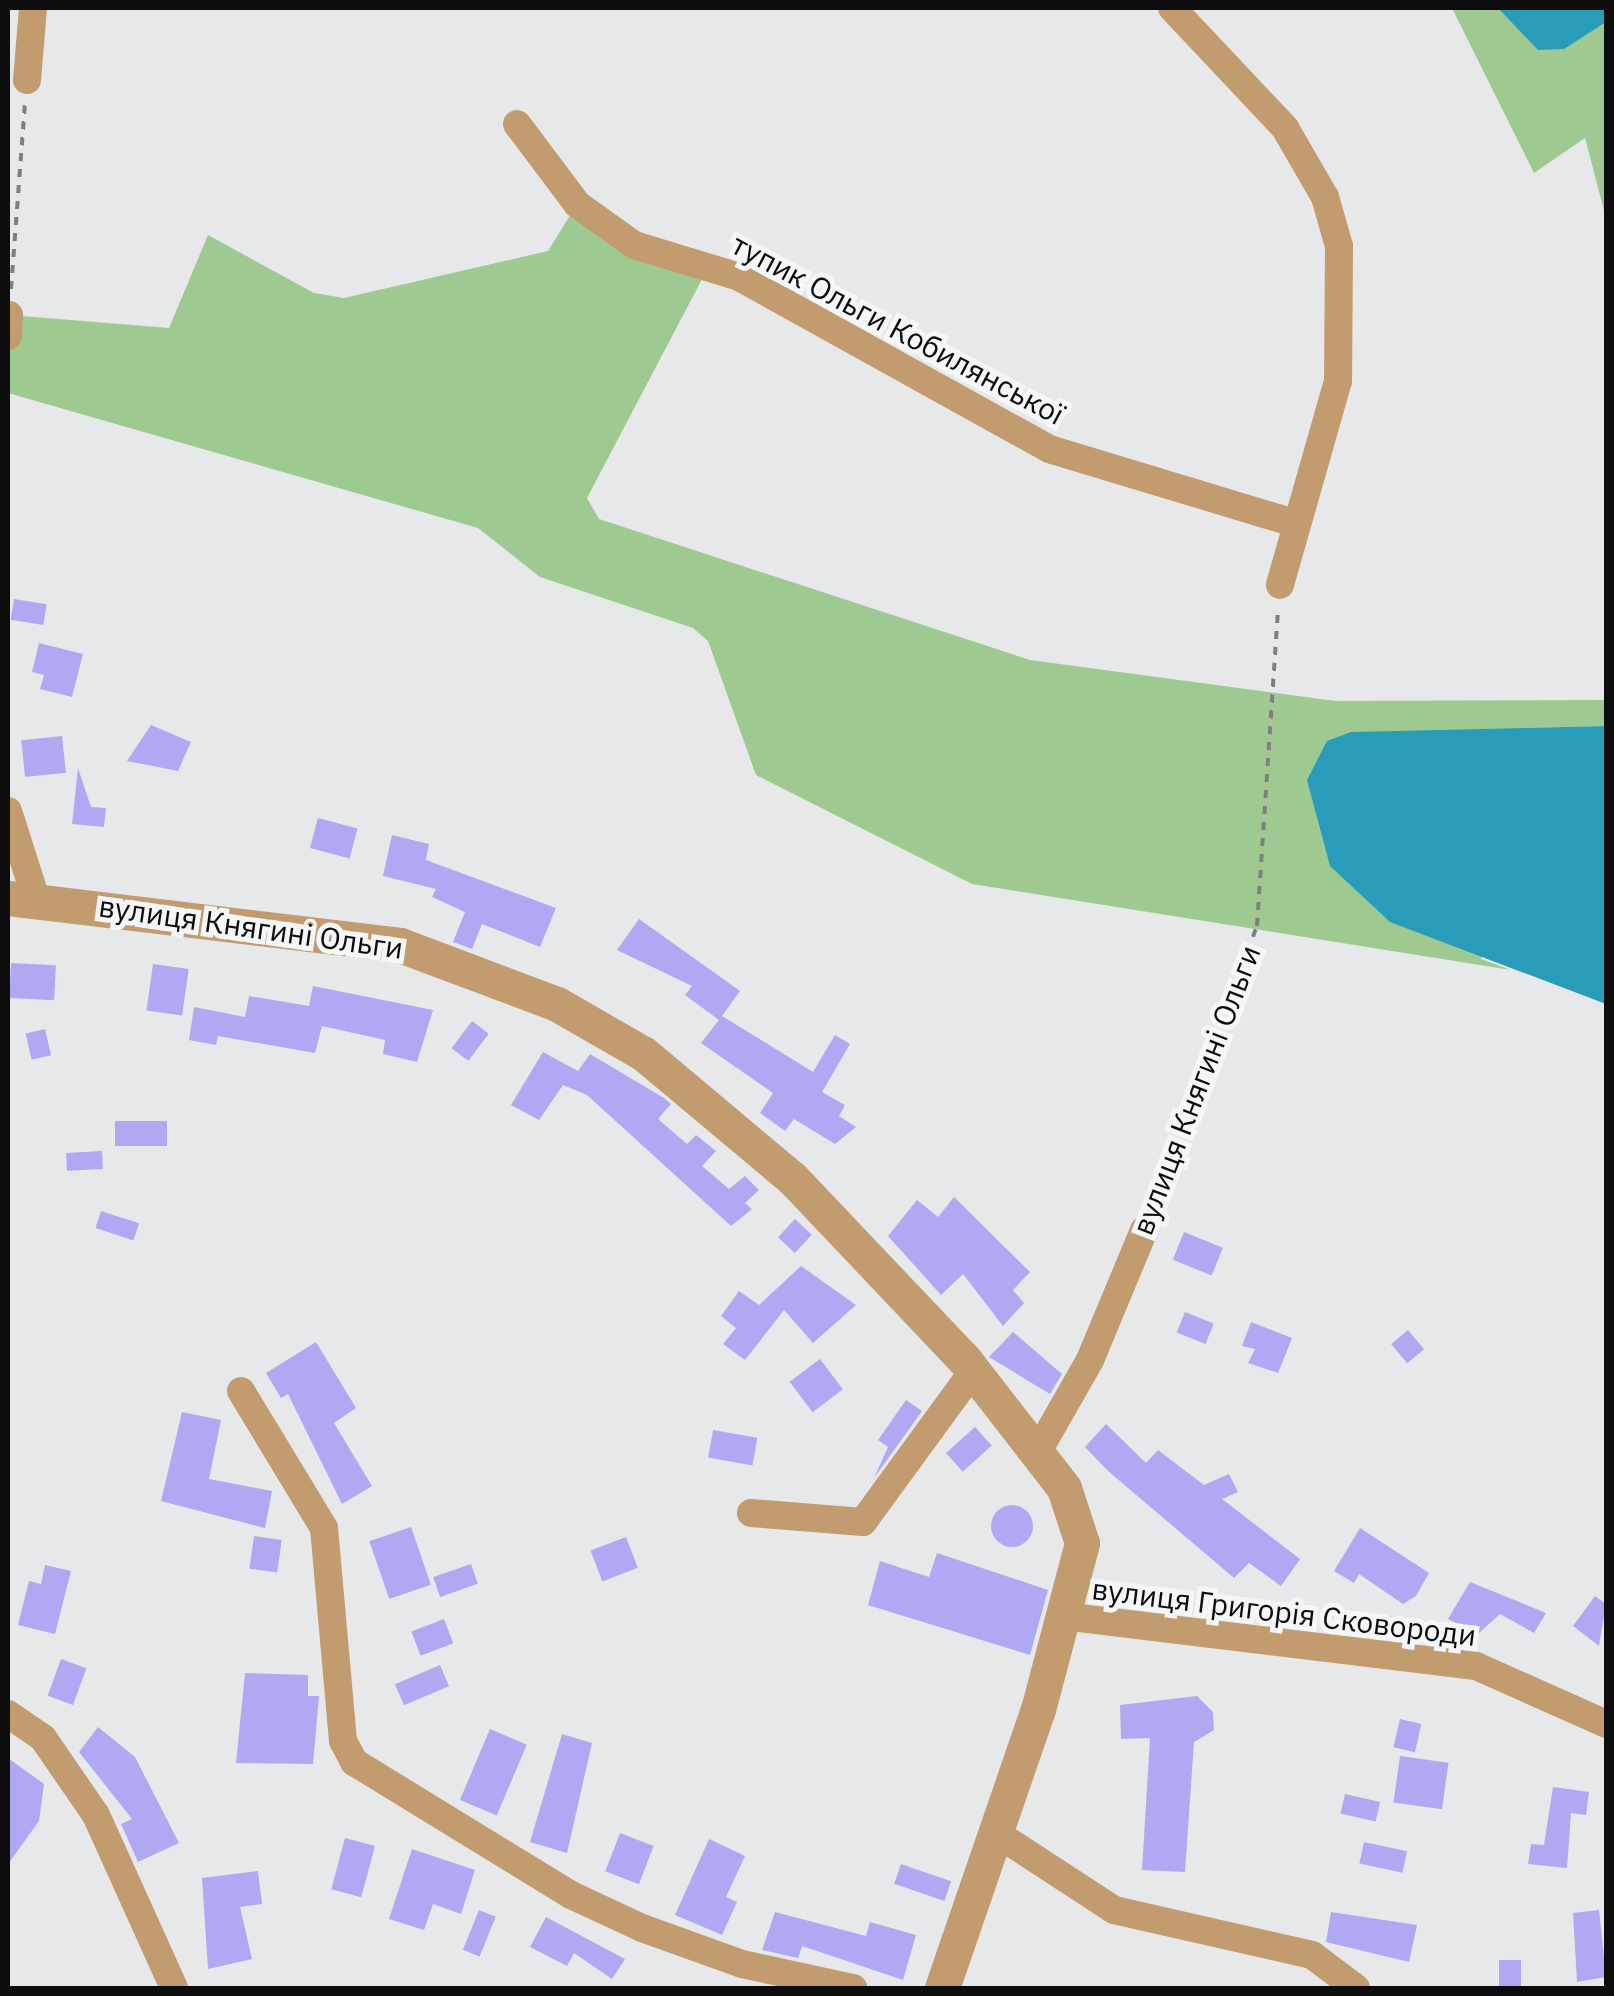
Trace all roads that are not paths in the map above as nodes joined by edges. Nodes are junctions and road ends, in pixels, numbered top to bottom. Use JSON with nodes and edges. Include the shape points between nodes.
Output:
{"nodes":[{"id":1,"x":33,"y":8,"type":"edge"},
{"id":2,"x":1172,"y":8,"type":"edge"},
{"id":3,"x":27,"y":80,"type":"road end"},
{"id":4,"x":516,"y":124,"type":"dead end"},
{"id":5,"x":1294,"y":522,"type":"junction"},
{"id":6,"x":1280,"y":585,"type":"road end"},
{"id":7,"x":8,"y":812,"type":"edge"},
{"id":8,"x":22,"y":899,"type":"edge"},
{"id":9,"x":1144,"y":1230,"type":"road end"},
{"id":10,"x":973,"y":1372,"type":"junction"},
{"id":11,"x":241,"y":1391,"type":"dead end"},
{"id":12,"x":1037,"y":1453,"type":"junction"},
{"id":13,"x":751,"y":1513,"type":"dead end"},
{"id":14,"x":1062,"y":1616,"type":"junction"},
{"id":15,"x":8,"y":1714,"type":"edge"},
{"id":16,"x":1606,"y":1724,"type":"edge"},
{"id":17,"x":996,"y":1833,"type":"junction"},
{"id":18,"x":174,"y":1988,"type":"edge"},
{"id":19,"x":853,"y":1988,"type":"edge"},
{"id":20,"x":942,"y":1988,"type":"edge"},
{"id":21,"x":1356,"y":1988,"type":"edge"}],
"edges":[{"from":1,"to":3,"type":"street"},
{"from":2,"to":5,"type":"street","via":[[1272,108],[1336,233],[1338,381]]},
{"from":4,"to":5,"type":"street","name":"тупик Ольги Кобилянської","via":[[576,204],[634,246],[739,277],[1049,449]]},
{"from":5,"to":6,"type":"street"},
{"from":7,"to":8,"type":"street","name":"вулиця Княгині Ольги"},
{"from":8,"to":10,"type":"street","name":"вулиця Княгині Ольги","via":[[400,945],[558,1004],[644,1054],[792,1178]]},
{"from":9,"to":12,"type":"street","name":"вулиця Княгині Ольги","via":[[1090,1360]]},
{"from":10,"to":12,"type":"street","name":"вулиця Княгині Ольги"},
{"from":10,"to":13,"type":"street","via":[[864,1522]]},
{"from":11,"to":19,"type":"street","via":[[324,1528],[343,1741],[354,1762],[624,1920],[742,1964]]},
{"from":12,"to":14,"type":"street","name":"вулиця Княгині Ольги","via":[[1064,1488],[1082,1543]]},
{"from":14,"to":16,"type":"street","name":"вулиця Григорія Сковороди","via":[[1476,1666]]},
{"from":14,"to":17,"type":"street","name":"вулиця Княгині Ольги"},
{"from":15,"to":18,"type":"street","via":[[43,1738],[96,1815]]},
{"from":17,"to":20,"type":"street","name":"вулиця Княгині Ольги"},
{"from":17,"to":21,"type":"street","via":[[1114,1910],[1312,1955]]}]}
